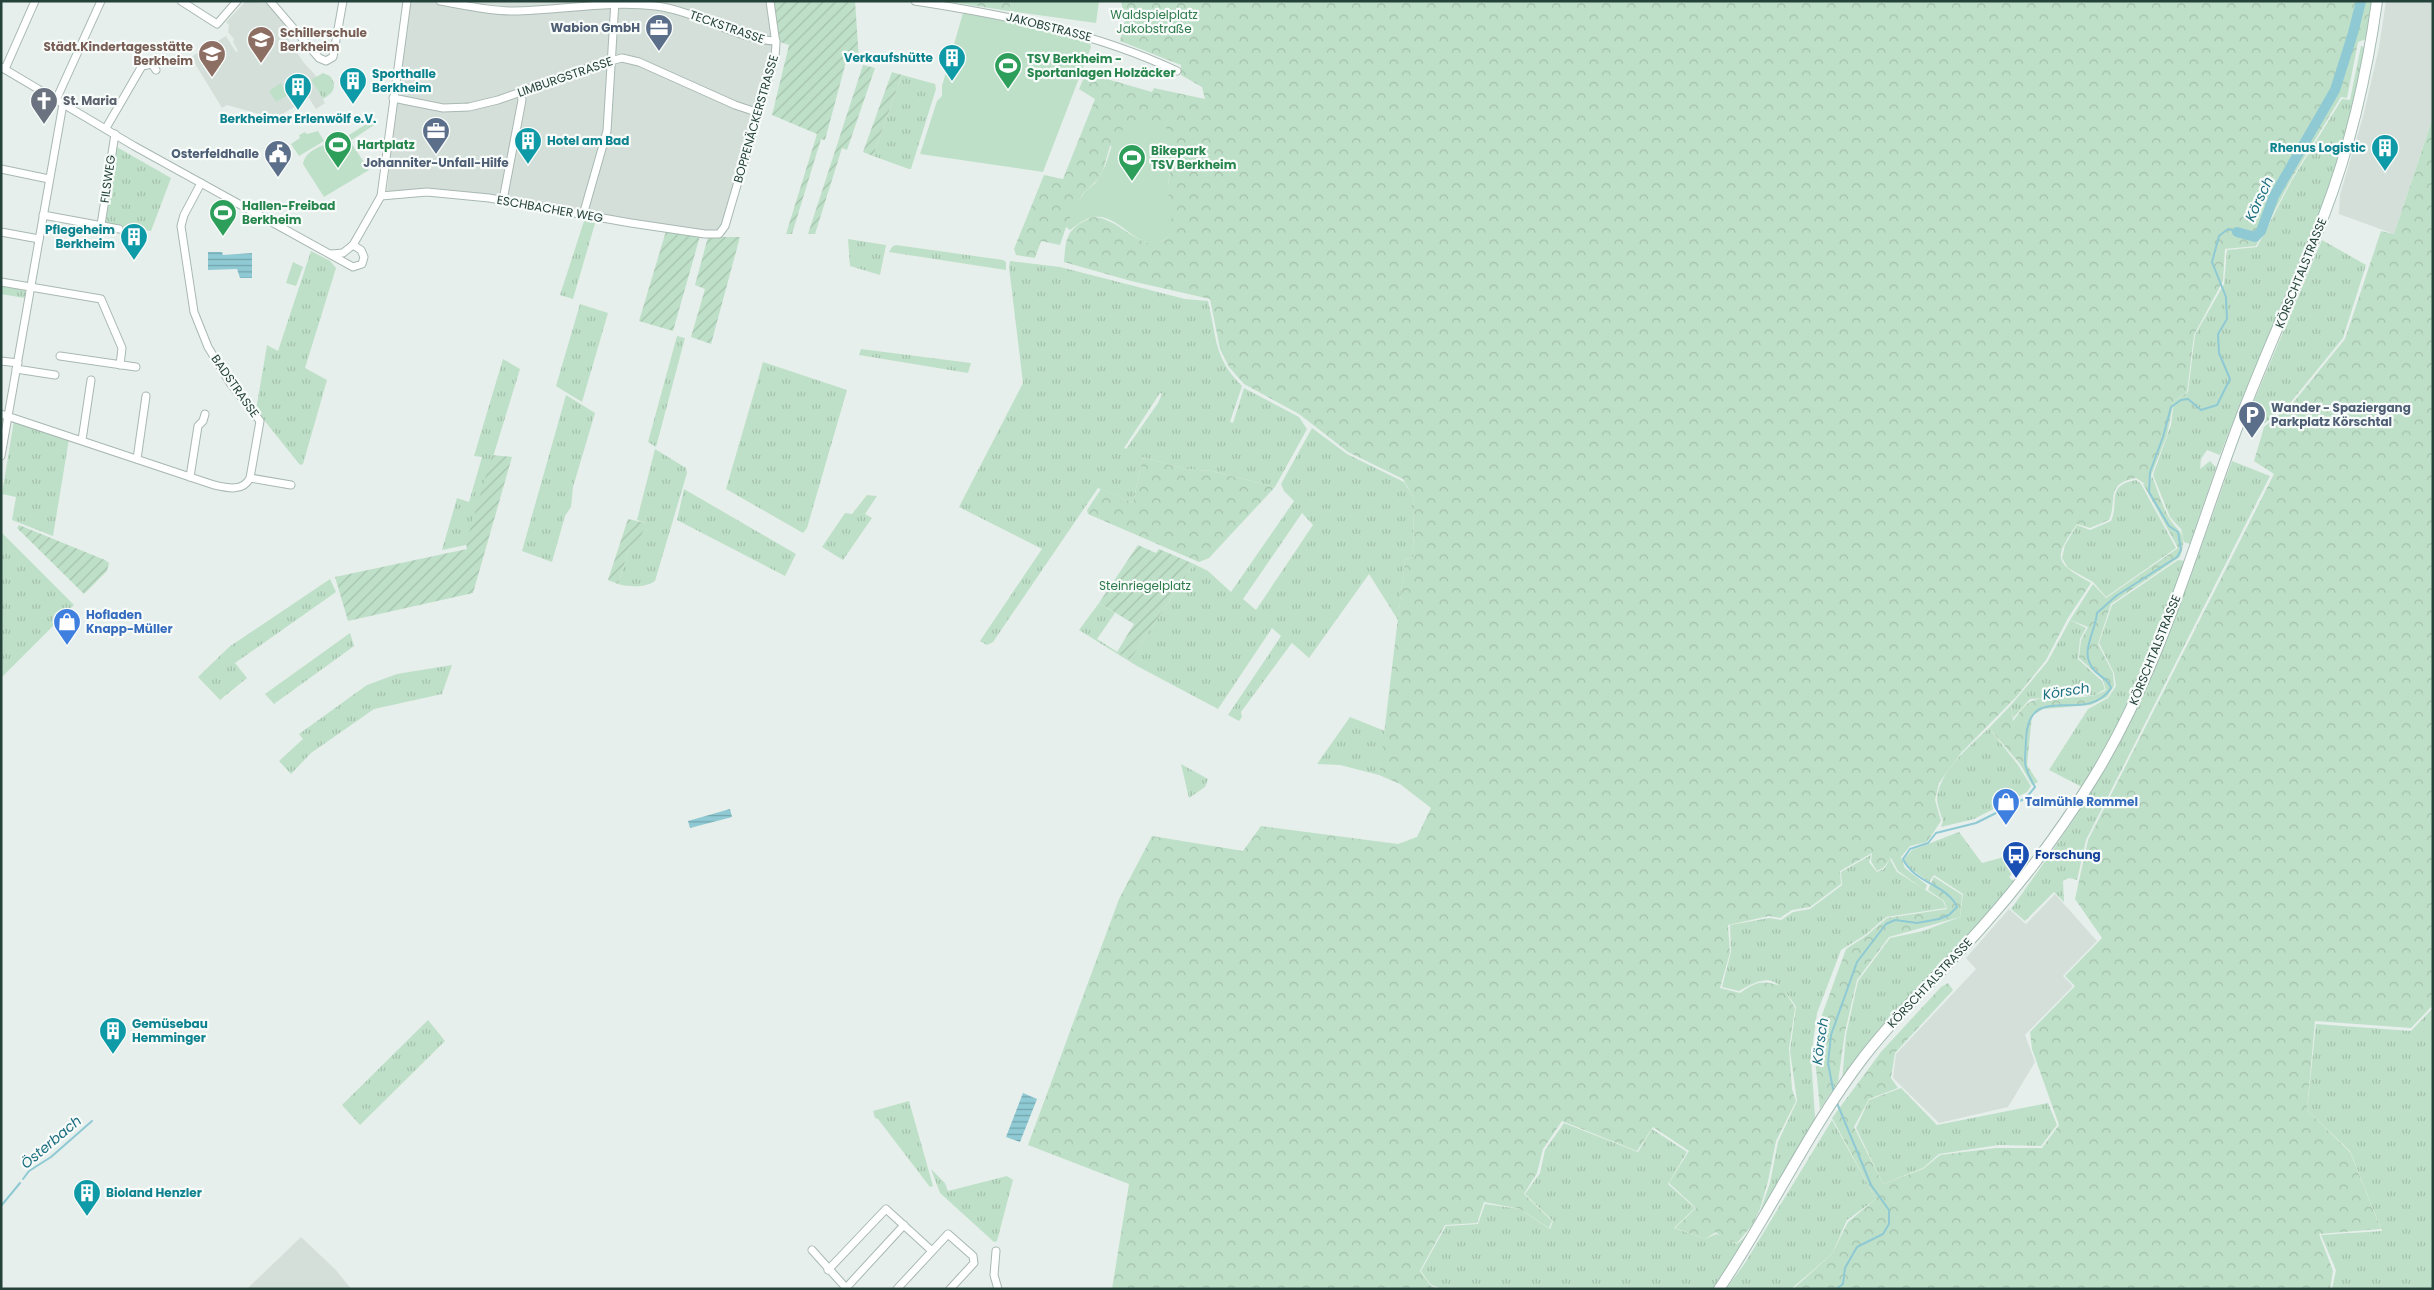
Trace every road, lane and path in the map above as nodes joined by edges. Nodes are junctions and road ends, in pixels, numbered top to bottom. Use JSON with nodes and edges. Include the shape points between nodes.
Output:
{"nodes":[{"id":1,"x":35,"y":1,"type":"edge"},
{"id":2,"x":101,"y":1,"type":"edge"},
{"id":3,"x":181,"y":1,"type":"edge"},
{"id":4,"x":237,"y":1,"type":"edge"},
{"id":5,"x":270,"y":1,"type":"edge"},
{"id":6,"x":343,"y":1,"type":"edge"},
{"id":7,"x":407,"y":1,"type":"edge"},
{"id":8,"x":440,"y":1,"type":"edge"},
{"id":9,"x":770,"y":1,"type":"edge"},
{"id":10,"x":916,"y":1,"type":"edge"},
{"id":11,"x":2377,"y":1,"type":"edge"},
{"id":12,"x":615,"y":2,"type":"edge"},
{"id":13,"x":776,"y":42,"type":"junction"},
{"id":14,"x":611,"y":60,"type":"junction"},
{"id":15,"x":3,"y":68,"type":"edge"},
{"id":16,"x":156,"y":70,"type":"dead end"},
{"id":17,"x":1177,"y":70,"type":"dead end"},
{"id":18,"x":521,"y":92,"type":"junction"},
{"id":19,"x":393,"y":98,"type":"junction"},
{"id":20,"x":60,"y":102,"type":"junction"},
{"id":21,"x":759,"y":113,"type":"junction"},
{"id":22,"x":106,"y":128,"type":"junction"},
{"id":23,"x":115,"y":134,"type":"junction"},
{"id":24,"x":1,"y":169,"type":"edge"},
{"id":25,"x":49,"y":179,"type":"junction"},
{"id":26,"x":201,"y":183,"type":"junction"},
{"id":27,"x":381,"y":196,"type":"junction"},
{"id":28,"x":503,"y":200,"type":"junction"},
{"id":29,"x":42,"y":215,"type":"junction"},
{"id":30,"x":583,"y":215,"type":"junction"},
{"id":31,"x":101,"y":225,"type":"junction"},
{"id":32,"x":119,"y":229,"type":"dead end"},
{"id":33,"x":1,"y":232,"type":"edge"},
{"id":34,"x":719,"y":234,"type":"joint"},
{"id":35,"x":39,"y":239,"type":"junction"},
{"id":36,"x":354,"y":245,"type":"junction"},
{"id":37,"x":331,"y":254,"type":"junction"},
{"id":38,"x":1,"y":282,"type":"edge"},
{"id":39,"x":30,"y":287,"type":"junction"},
{"id":40,"x":60,"y":356,"type":"dead end"},
{"id":41,"x":1,"y":361,"type":"edge"},
{"id":42,"x":120,"y":365,"type":"junction"},
{"id":43,"x":17,"y":366,"type":"junction"},
{"id":44,"x":136,"y":367,"type":"dead end"},
{"id":45,"x":55,"y":375,"type":"dead end"},
{"id":46,"x":91,"y":380,"type":"dead end"},
{"id":47,"x":146,"y":396,"type":"dead end"},
{"id":48,"x":5,"y":414,"type":"edge"},
{"id":49,"x":205,"y":414,"type":"dead end"},
{"id":50,"x":82,"y":440,"type":"junction"},
{"id":51,"x":1,"y":456,"type":"edge"},
{"id":52,"x":137,"y":458,"type":"junction"},
{"id":53,"x":190,"y":477,"type":"junction"},
{"id":54,"x":250,"y":478,"type":"junction"},
{"id":55,"x":291,"y":485,"type":"dead end"},
{"id":56,"x":904,"y":1225,"type":"junction"},
{"id":57,"x":812,"y":1250,"type":"dead end"},
{"id":58,"x":932,"y":1251,"type":"junction"},
{"id":59,"x":996,"y":1251,"type":"dead end"},
{"id":60,"x":828,"y":1270,"type":"junction"},
{"id":61,"x":846,"y":1288,"type":"edge"},
{"id":62,"x":897,"y":1289,"type":"edge"},
{"id":63,"x":950,"y":1289,"type":"edge"},
{"id":64,"x":998,"y":1289,"type":"edge"},
{"id":65,"x":1719,"y":1289,"type":"edge"}],
"edges":[{"from":1,"to":15,"type":"street"},
{"from":2,"to":20,"type":"street"},
{"from":3,"to":4,"type":"street","via":[[214,24],[220,22]]},
{"from":5,"to":6,"type":"street","via":[[315,54],[325,61],[333,57]]},
{"from":7,"to":19,"type":"street","via":[[397,88]]},
{"from":8,"to":12,"type":"street","name":"TECKSTRASSE","via":[[512,11]]},
{"from":9,"to":13,"type":"street","name":"BOPPENÄCKERSTRASSE"},
{"from":10,"to":17,"type":"street","name":"JAKOBSTRASSE","via":[[999,15],[1091,37]]},
{"from":11,"to":65,"type":"main road","name":"KÖRSCHTALSTRASSE","via":[[2351,131],[2324,214],[2241,416],[2145,680],[2120,731],[2086,789],[2032,868],[1884,1033],[1843,1086]]},
{"from":12,"to":13,"type":"street","name":"TECKSTRASSE","via":[[678,10],[760,40]]},
{"from":12,"to":14,"type":"street"},
{"from":13,"to":21,"type":"street","name":"BOPPENÄCKERSTRASSE"},
{"from":14,"to":18,"type":"street","name":"LIMBURGSTRASSE"},
{"from":14,"to":21,"type":"street","name":"LIMBURGSTRASSE","via":[[622,58],[639,62]]},
{"from":14,"to":30,"type":"street","via":[[606,131]]},
{"from":15,"to":20,"type":"street"},
{"from":16,"to":22,"type":"street","via":[[152,64],[142,66]]},
{"from":18,"to":19,"type":"street","name":"LIMBURGSTRASSE","via":[[461,108],[436,107]]},
{"from":18,"to":28,"type":"street"},
{"from":19,"to":27,"type":"street"},
{"from":20,"to":22,"type":"street"},
{"from":20,"to":25,"type":"street"},
{"from":21,"to":34,"type":"street","name":"BOPPENÄCKERSTRASSE"},
{"from":22,"to":23,"type":"street"},
{"from":23,"to":26,"type":"street"},
{"from":23,"to":31,"type":"street","name":"FILSWEG"},
{"from":24,"to":25,"type":"street"},
{"from":25,"to":29,"type":"street"},
{"from":26,"to":37,"type":"street"},
{"from":26,"to":54,"type":"street","name":"BADSTRASSE","via":[[181,223],[189,285],[204,340],[230,383],[260,421]]},
{"from":27,"to":28,"type":"street","name":"ESCHBACHER WEG","via":[[427,192]]},
{"from":27,"to":36,"type":"street"},
{"from":28,"to":30,"type":"street","name":"ESCHBACHER WEG"},
{"from":29,"to":31,"type":"street"},
{"from":29,"to":35,"type":"street"},
{"from":30,"to":34,"type":"street","name":"ESCHBACHER WEG"},
{"from":31,"to":32,"type":"street"},
{"from":33,"to":35,"type":"street"},
{"from":35,"to":39,"type":"street"},
{"from":36,"to":37,"type":"street","via":[[343,253]]},
{"from":36,"to":37,"type":"street","via":[[364,257],[358,267],[347,265]]},
{"from":38,"to":39,"type":"street"},
{"from":39,"to":42,"type":"street","via":[[101,299],[122,348]]},
{"from":39,"to":43,"type":"street"},
{"from":40,"to":42,"type":"street"},
{"from":41,"to":43,"type":"street"},
{"from":42,"to":44,"type":"street"},
{"from":43,"to":45,"type":"street"},
{"from":43,"to":48,"type":"street"},
{"from":46,"to":50,"type":"street"},
{"from":47,"to":52,"type":"street"},
{"from":48,"to":50,"type":"street"},
{"from":48,"to":51,"type":"street"},
{"from":49,"to":53,"type":"street","via":[[198,426]]},
{"from":50,"to":52,"type":"street"},
{"from":52,"to":53,"type":"street"},
{"from":53,"to":54,"type":"street","via":[[218,486],[241,487]]},
{"from":54,"to":55,"type":"street"},
{"from":56,"to":58,"type":"street"},
{"from":56,"to":60,"type":"street","via":[[886,1209]]},
{"from":56,"to":61,"type":"street"},
{"from":57,"to":60,"type":"street"},
{"from":58,"to":62,"type":"street"},
{"from":58,"to":63,"type":"street","via":[[948,1234],[973,1256],[974,1262]]},
{"from":59,"to":64,"type":"street","via":[[994,1275]]},
{"from":60,"to":61,"type":"street"}]}
